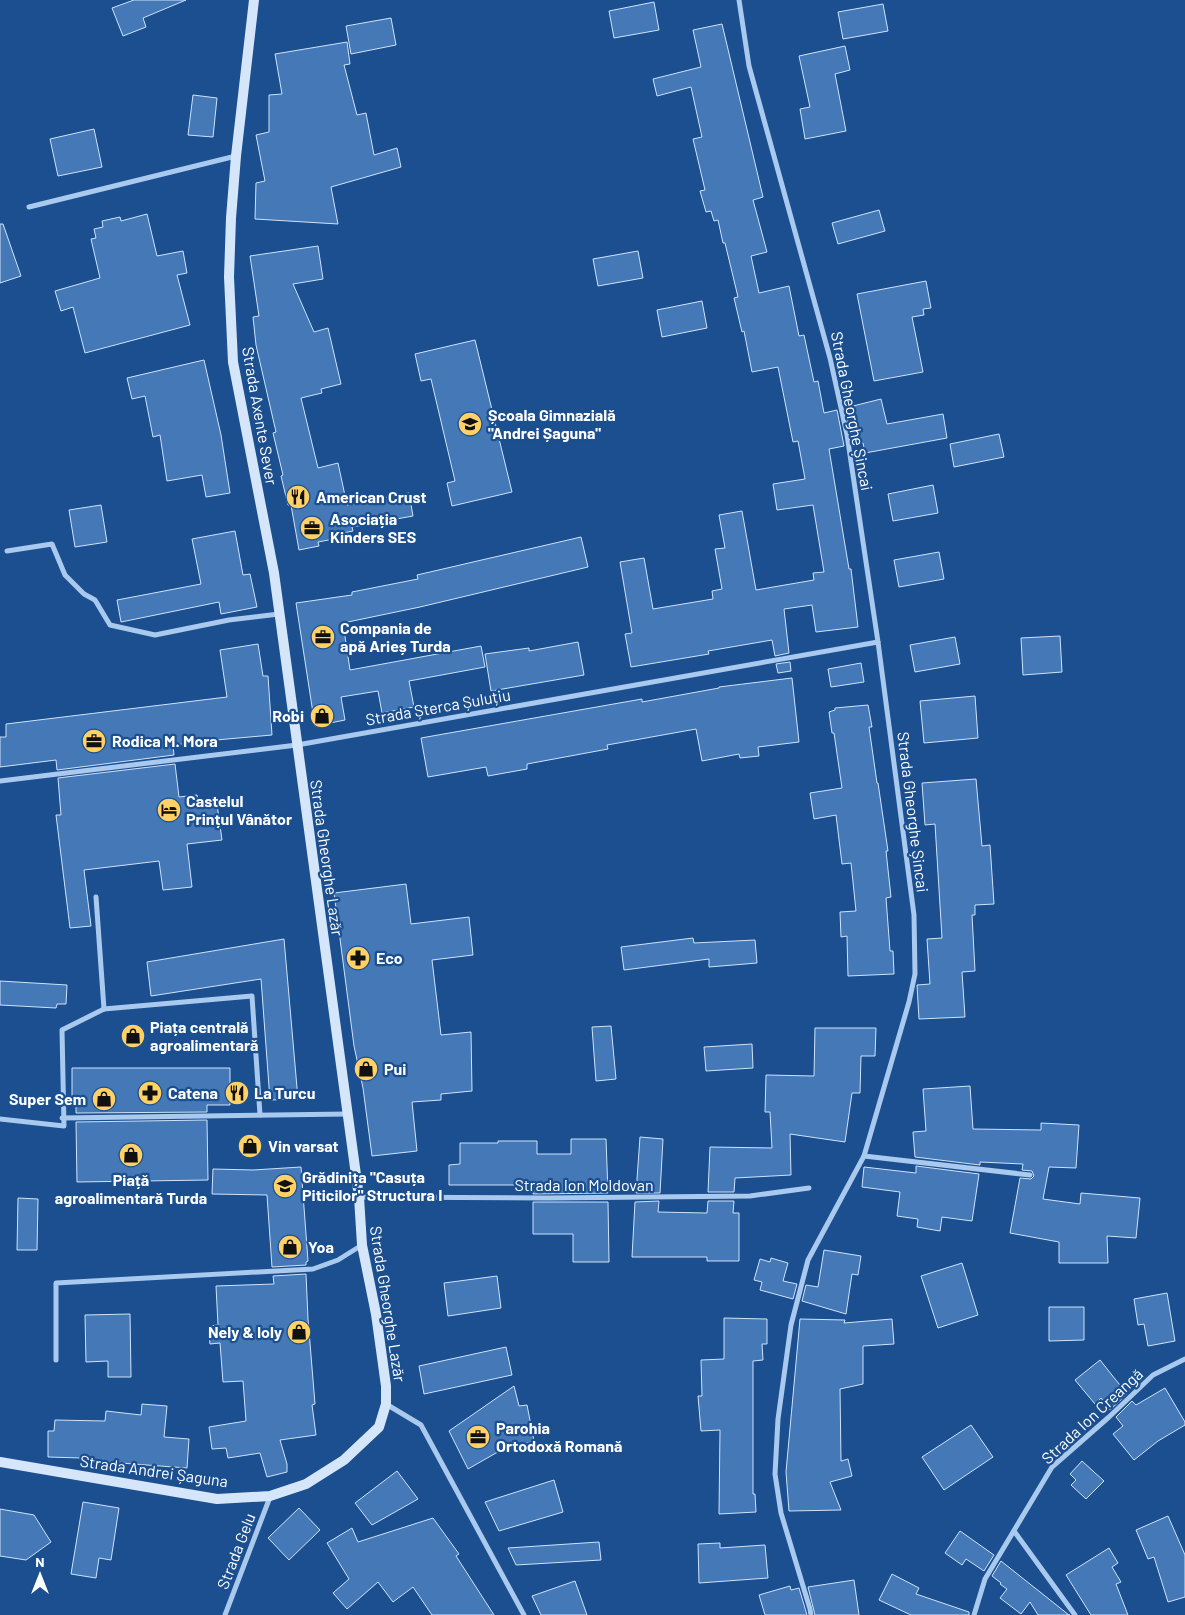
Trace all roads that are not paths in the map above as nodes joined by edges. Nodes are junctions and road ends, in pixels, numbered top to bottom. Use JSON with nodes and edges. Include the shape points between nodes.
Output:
{"nodes":[{"id":1,"x":254,"y":0,"type":"edge"},
{"id":2,"x":739,"y":0,"type":"edge"},
{"id":3,"x":236,"y":156,"type":"junction"},
{"id":4,"x":29,"y":208,"type":"dead end"},
{"id":5,"x":7,"y":551,"type":"dead end"},
{"id":6,"x":280,"y":614,"type":"junction"},
{"id":7,"x":878,"y":642,"type":"junction"},
{"id":8,"x":296,"y":745,"type":"junction"},
{"id":9,"x":0,"y":781,"type":"edge"},
{"id":10,"x":96,"y":897,"type":"dead end"},
{"id":11,"x":104,"y":1010,"type":"junction"},
{"id":12,"x":348,"y":1114,"type":"junction"},
{"id":13,"x":260,"y":1115,"type":"junction"},
{"id":14,"x":62,"y":1118,"type":"junction"},
{"id":15,"x":0,"y":1119,"type":"edge"},
{"id":16,"x":864,"y":1156,"type":"junction"},
{"id":17,"x":1030,"y":1175,"type":"dead end"},
{"id":18,"x":809,"y":1188,"type":"dead end"},
{"id":19,"x":359,"y":1197,"type":"junction"},
{"id":20,"x":362,"y":1245,"type":"junction"},
{"id":21,"x":1185,"y":1359,"type":"edge"},
{"id":22,"x":56,"y":1360,"type":"dead end"},
{"id":23,"x":386,"y":1404,"type":"junction"},
{"id":24,"x":0,"y":1462,"type":"edge"},
{"id":25,"x":270,"y":1496,"type":"junction"},
{"id":26,"x":1014,"y":1531,"type":"junction"},
{"id":27,"x":224,"y":1615,"type":"edge"},
{"id":28,"x":524,"y":1615,"type":"edge"},
{"id":29,"x":810,"y":1615,"type":"edge"},
{"id":30,"x":974,"y":1615,"type":"edge"},
{"id":31,"x":1075,"y":1615,"type":"edge"}],
"edges":[{"from":1,"to":3,"type":"main road","name":"Strada Axente Sever"},
{"from":2,"to":7,"type":"street","name":"Strada Gheorghe Șincai","via":[[749,66],[830,358],[847,436]]},
{"from":3,"to":4,"type":"street"},
{"from":3,"to":6,"type":"main road","name":"Strada Axente Sever","via":[[229,277],[233,362]]},
{"from":5,"to":6,"type":"street","via":[[52,544],[65,575],[95,600],[110,624],[128,629],[155,635],[229,620]]},
{"from":6,"to":8,"type":"main road","name":"Strada Axente Sever"},
{"from":7,"to":8,"type":"street","name":"Strada Șterca Șuluțiu"},
{"from":7,"to":16,"type":"street","name":"Strada Gheorghe Șincai","via":[[914,915],[915,974]]},
{"from":8,"to":9,"type":"street","name":"Strada Șterca Șuluțiu"},
{"from":8,"to":12,"type":"main road","name":"Strada Gheorghe Lazăr"},
{"from":10,"to":11,"type":"street"},
{"from":11,"to":13,"type":"street","via":[[252,996]]},
{"from":11,"to":14,"type":"street","via":[[62,1030]]},
{"from":12,"to":13,"type":"street"},
{"from":12,"to":19,"type":"main road","name":"Strada Gheorghe Lazăr"},
{"from":13,"to":14,"type":"street"},
{"from":14,"to":15,"type":"street","via":[[64,1126]]},
{"from":16,"to":17,"type":"street"},
{"from":16,"to":29,"type":"street","name":"Strada Gheorghe Șincai","via":[[808,1260],[791,1325],[778,1420],[775,1474],[781,1513]]},
{"from":18,"to":19,"type":"street","name":"Strada Ion Moldovan","via":[[750,1196]]},
{"from":19,"to":20,"type":"main road","name":"Strada Gheorghe Lazăr"},
{"from":20,"to":22,"type":"street","via":[[338,1260],[313,1268],[56,1283]]},
{"from":20,"to":23,"type":"main road","name":"Strada Gheorghe Lazăr","via":[[376,1314]]},
{"from":21,"to":26,"type":"street","name":"Strada Ion Creangă","via":[[1153,1375],[1052,1467]]},
{"from":23,"to":25,"type":"main road","name":"Strada Andrei Șaguna","via":[[379,1426],[344,1460],[306,1484]]},
{"from":23,"to":28,"type":"street","name":"Strada Gheorghe Lazăr","via":[[420,1425]]},
{"from":24,"to":25,"type":"main road","name":"Strada Andrei Șaguna","via":[[217,1499]]},
{"from":25,"to":27,"type":"street","name":"Strada Gelu"},
{"from":26,"to":30,"type":"street","name":"Strada Ion Creangă","via":[[985,1579]]},
{"from":26,"to":31,"type":"street"}]}
